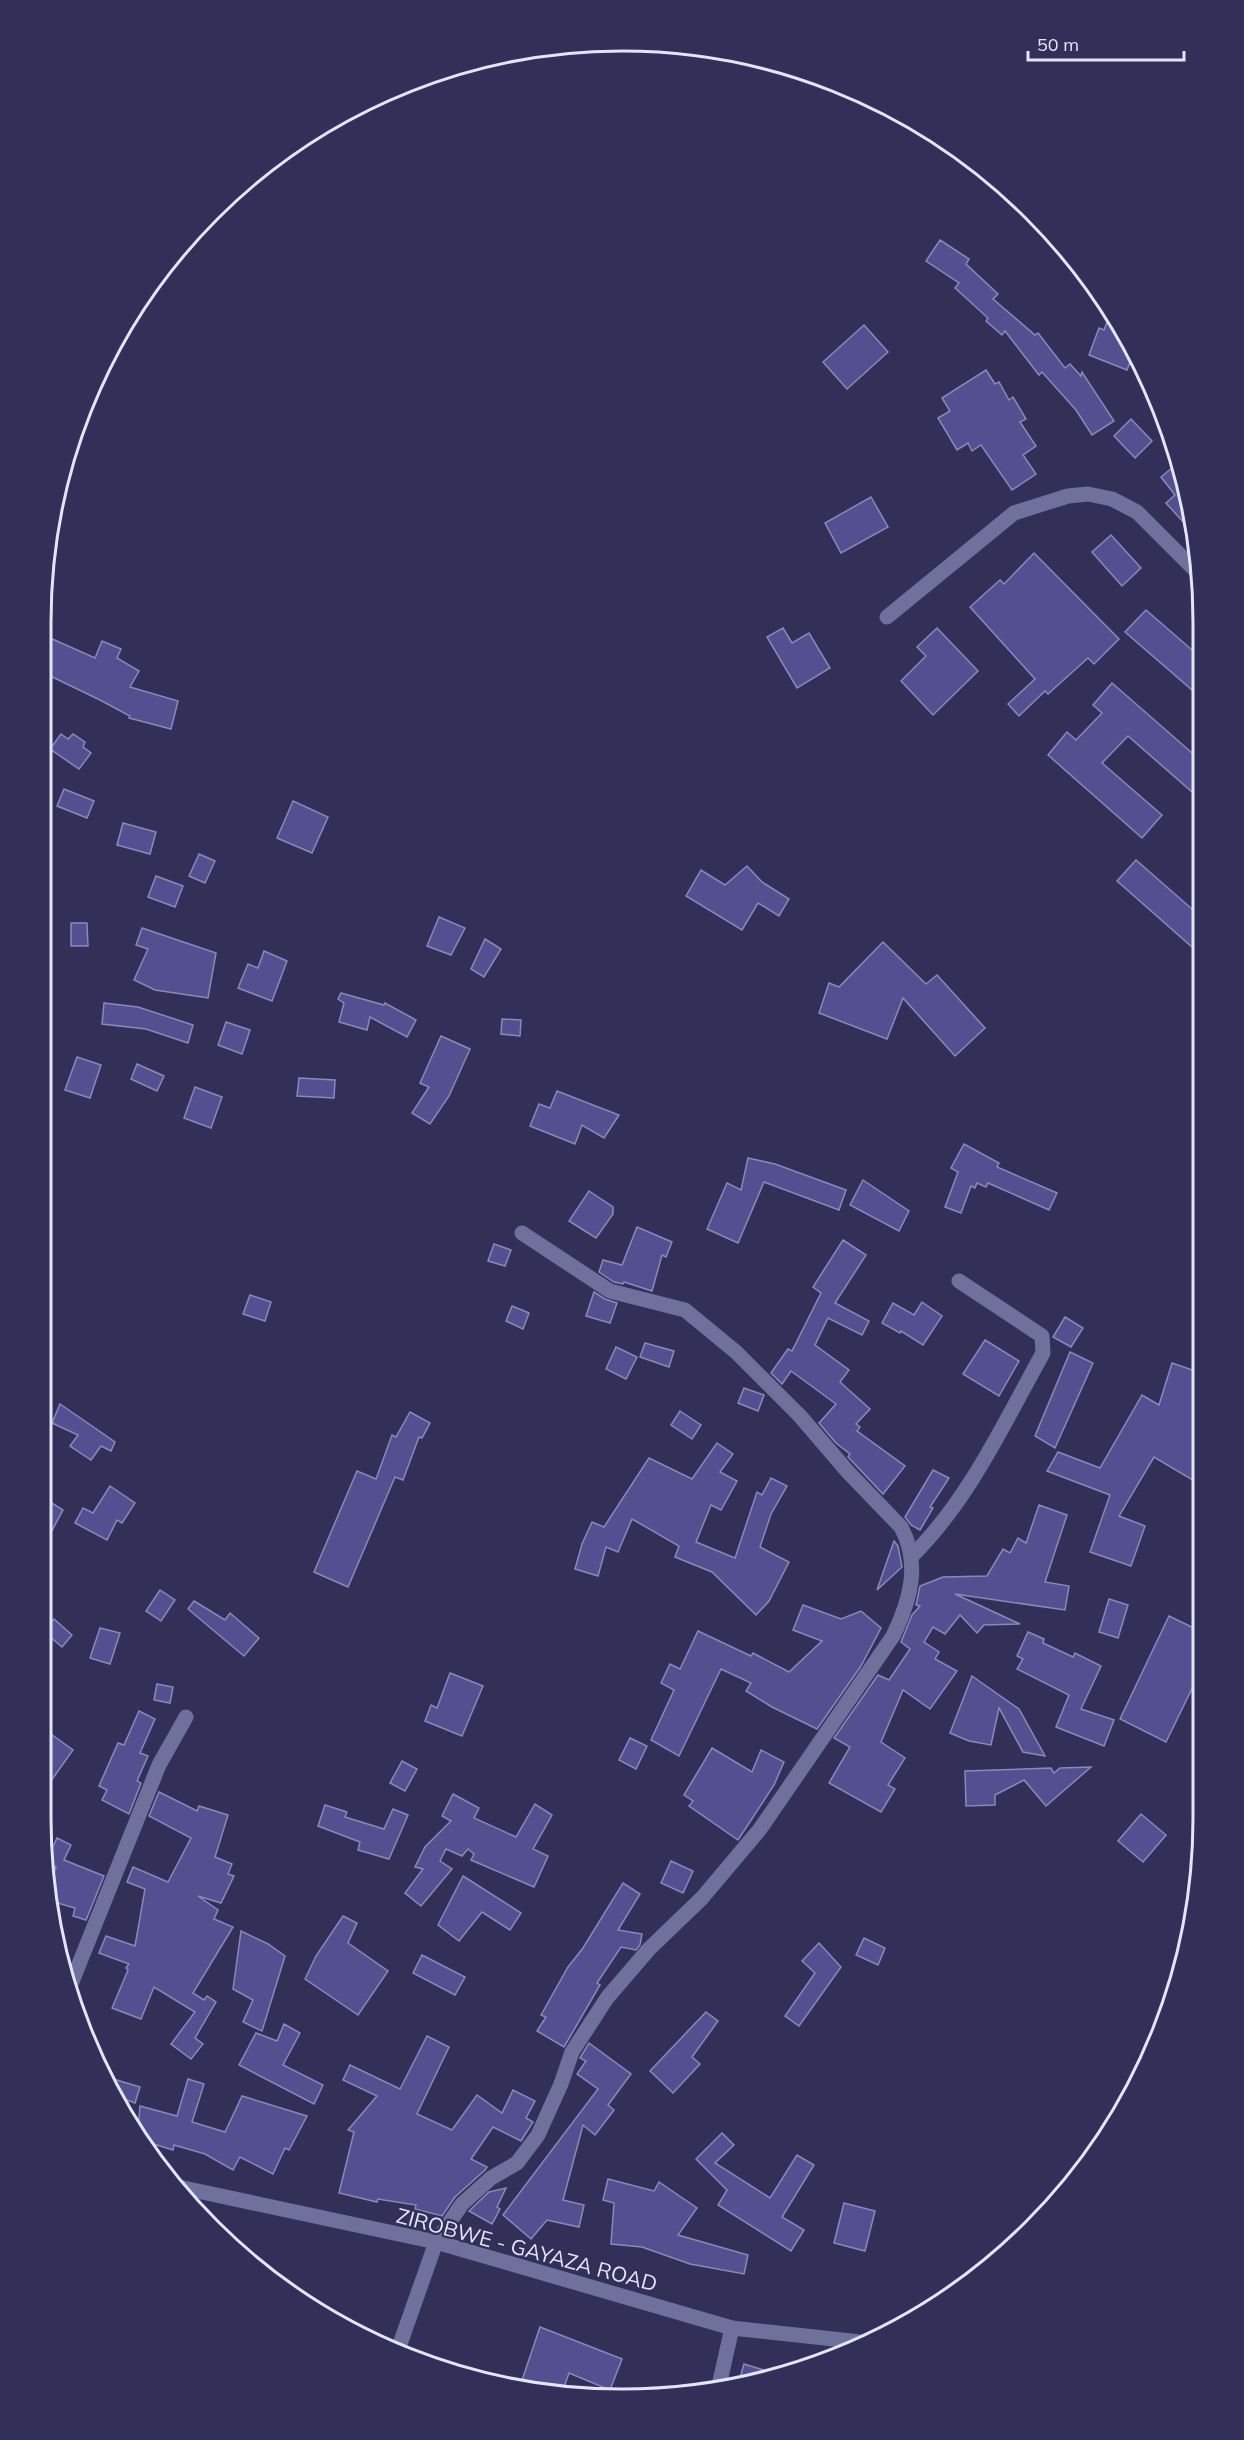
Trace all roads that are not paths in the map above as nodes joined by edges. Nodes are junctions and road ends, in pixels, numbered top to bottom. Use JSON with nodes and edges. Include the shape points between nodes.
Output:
{"nodes":[{"id":1,"x":1190,"y":566,"type":"edge"},
{"id":2,"x":887,"y":617,"type":"dead end"},
{"id":3,"x":522,"y":1233,"type":"dead end"},
{"id":4,"x":959,"y":1281,"type":"dead end"},
{"id":5,"x":911,"y":1557,"type":"junction"},
{"id":6,"x":186,"y":1717,"type":"dead end"},
{"id":7,"x":74,"y":1978,"type":"edge"},
{"id":8,"x":189,"y":2189,"type":"edge"},
{"id":9,"x":435,"y":2242,"type":"junction"},
{"id":10,"x":732,"y":2328,"type":"junction"},
{"id":11,"x":852,"y":2341,"type":"edge"},
{"id":12,"x":400,"y":2345,"type":"edge"},
{"id":13,"x":720,"y":2380,"type":"edge"}],
"edges":[{"from":1,"to":2,"type":"street","via":[[1137,512],[1112,499],[1088,494],[1068,496],[1014,513]]},
{"from":3,"to":5,"type":"street","via":[[610,1291],[685,1310],[736,1352],[901,1527]]},
{"from":4,"to":5,"type":"street","via":[[1042,1336],[1043,1353],[959,1501]]},
{"from":5,"to":9,"type":"street","via":[[910,1595],[893,1636],[760,1828],[702,1899],[649,1949],[607,1998],[572,2052],[538,2135],[517,2163],[491,2178],[462,2204]]},
{"from":6,"to":7,"type":"street","via":[[159,1765]]},
{"from":8,"to":9,"type":"street","name":"ZIROBWE - GAYAZA ROAD"},
{"from":9,"to":10,"type":"street","name":"ZIROBWE - GAYAZA ROAD"},
{"from":9,"to":12,"type":"street"},
{"from":10,"to":11,"type":"street","name":"ZIROBWE - GAYAZA ROAD"},
{"from":10,"to":13,"type":"street"}]}
